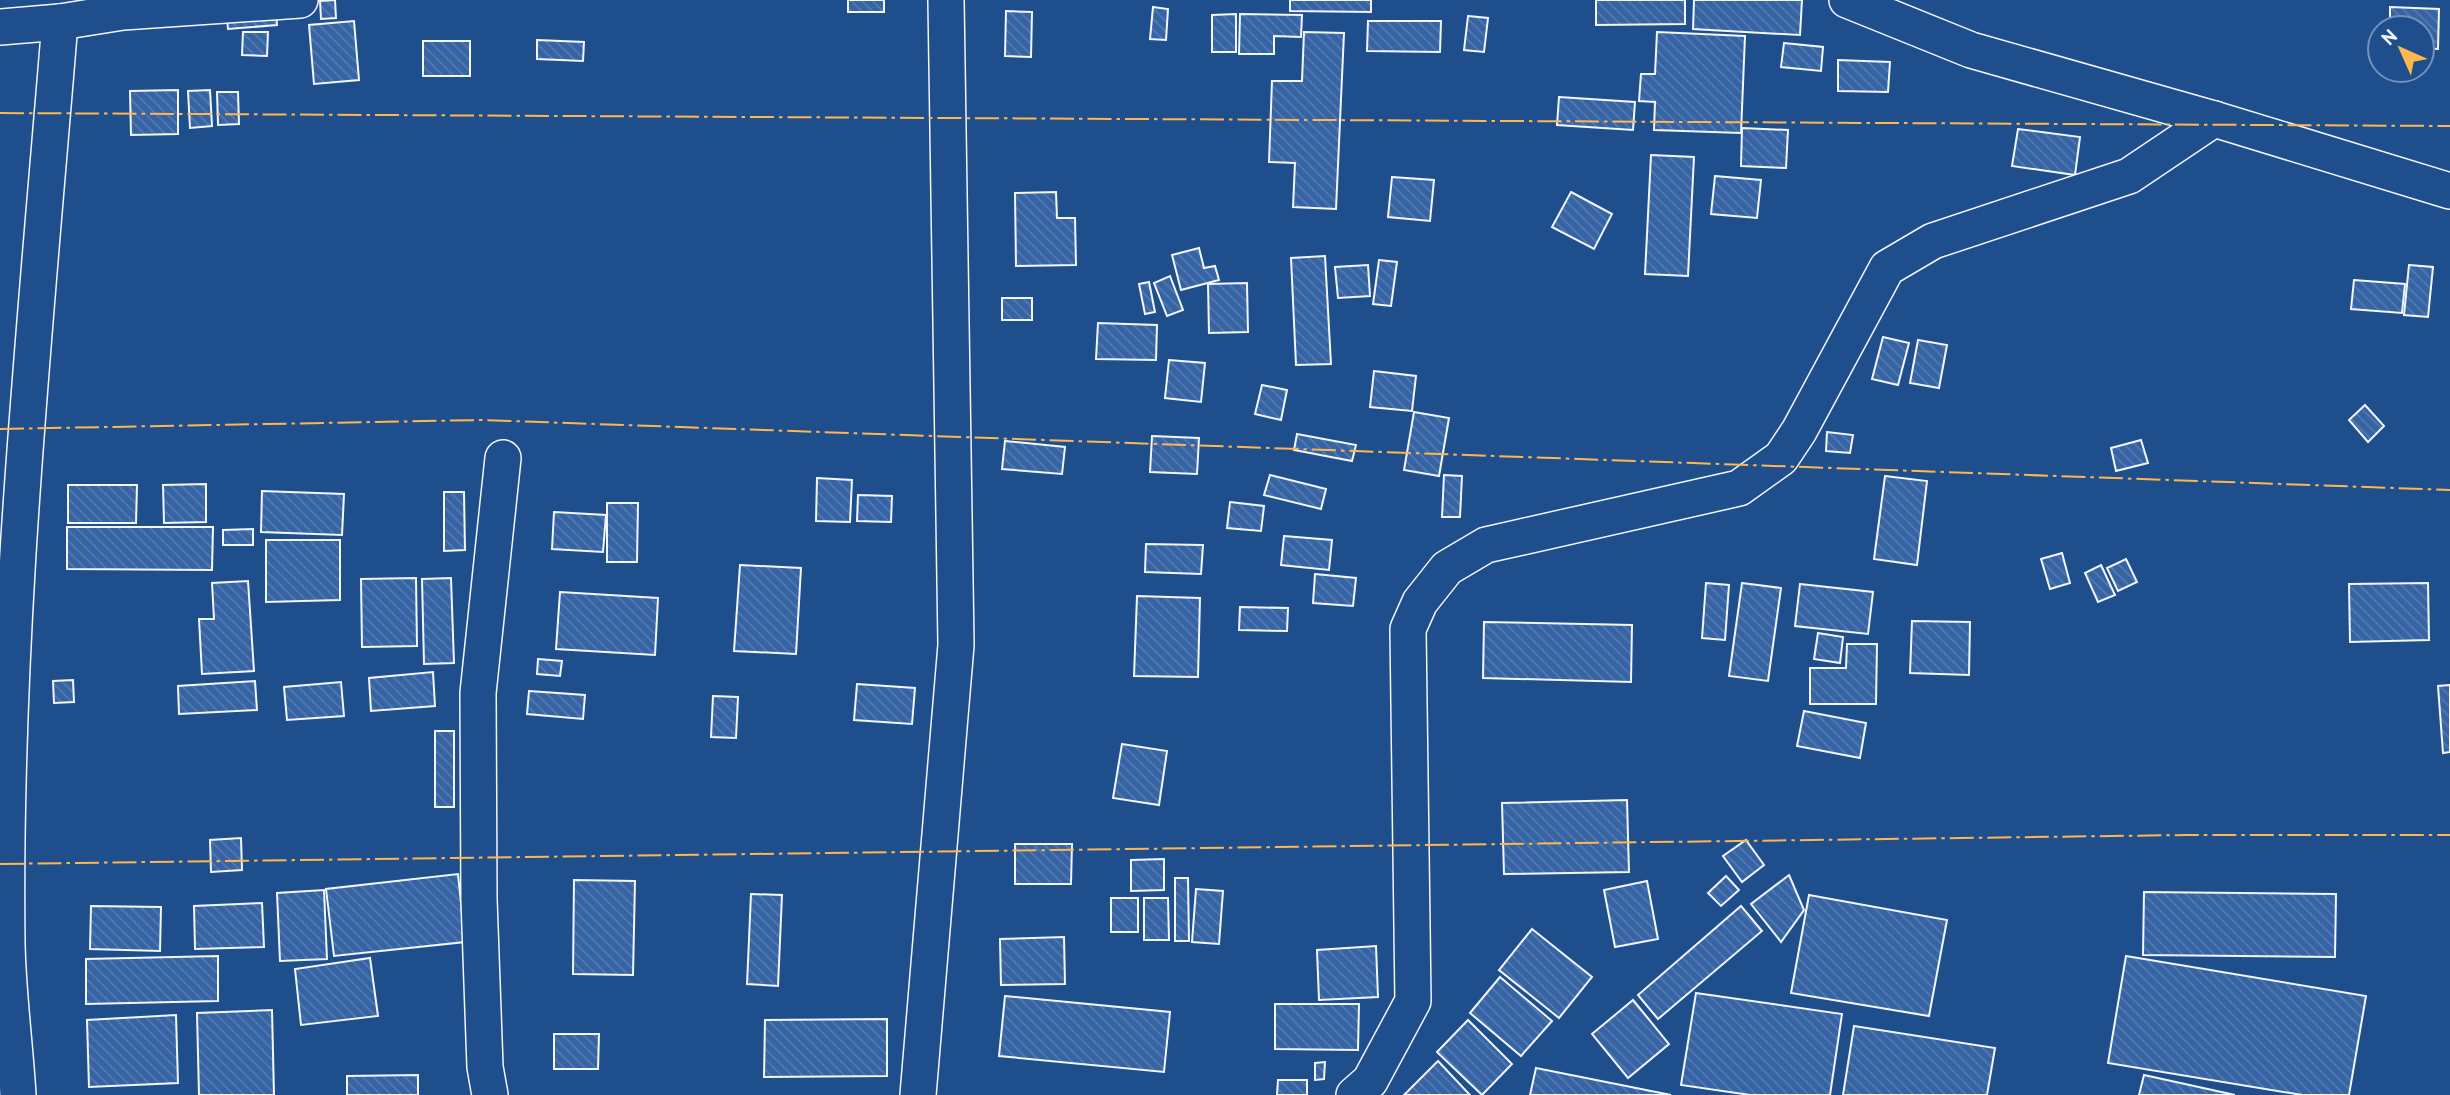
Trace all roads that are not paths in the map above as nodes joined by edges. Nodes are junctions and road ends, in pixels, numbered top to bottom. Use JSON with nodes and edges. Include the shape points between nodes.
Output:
{"nodes":[{"id":1,"x":300,"y":0,"type":"edge"},
{"id":2,"x":946,"y":0,"type":"edge"},
{"id":3,"x":1847,"y":0,"type":"edge"},
{"id":4,"x":123,"y":6,"type":"edge"},
{"id":5,"x":60,"y":22,"type":"junction"},
{"id":6,"x":0,"y":27,"type":"edge"},
{"id":7,"x":2214,"y":119,"type":"junction"},
{"id":8,"x":2450,"y":191,"type":"edge"},
{"id":9,"x":12,"y":451,"type":"edge"},
{"id":10,"x":503,"y":458,"type":"dead end"},
{"id":11,"x":18,"y":1095,"type":"edge"},
{"id":12,"x":490,"y":1095,"type":"edge"},
{"id":13,"x":918,"y":1095,"type":"edge"},
{"id":14,"x":1354,"y":1095,"type":"edge"}],
"edges":[{"from":1,"to":4,"type":"street"},
{"from":2,"to":13,"type":"street","via":[[956,645]]},
{"from":3,"to":7,"type":"street","via":[[1971,50]]},
{"from":4,"to":5,"type":"street"},
{"from":5,"to":6,"type":"street"},
{"from":5,"to":9,"type":"street"},
{"from":7,"to":8,"type":"street"},
{"from":7,"to":14,"type":"street","via":[[2129,176],[1933,241],[1887,268],[1781,458],[1739,488],[1486,545],[1447,568],[1420,602],[1408,629],[1413,1001],[1370,1081]]},
{"from":9,"to":11,"type":"street","via":[[7,946]]},
{"from":10,"to":12,"type":"street","via":[[478,693],[479,899]]}]}
